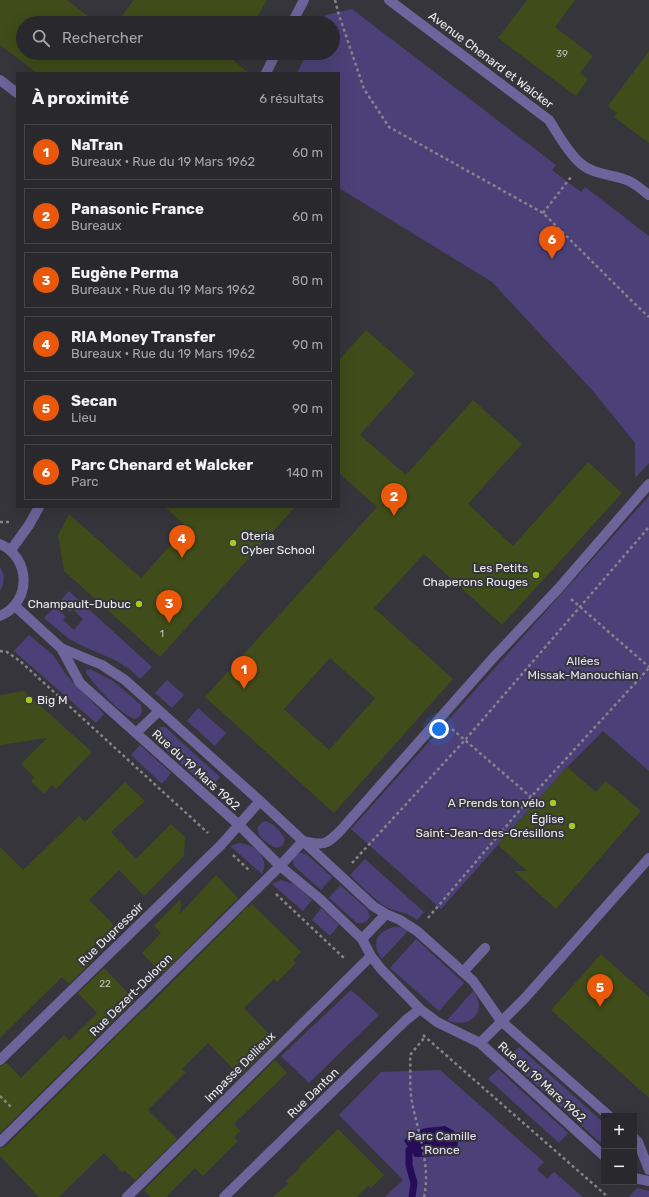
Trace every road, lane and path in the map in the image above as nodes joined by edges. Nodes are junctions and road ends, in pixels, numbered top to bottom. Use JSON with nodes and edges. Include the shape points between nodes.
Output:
{"nodes":[{"id":1,"x":304,"y":0,"type":"edge"},
{"id":2,"x":335,"y":0,"type":"edge"},
{"id":3,"x":389,"y":0,"type":"edge"},
{"id":4,"x":296,"y":16,"type":"edge"},
{"id":5,"x":339,"y":16,"type":"edge"},
{"id":6,"x":340,"y":18,"type":"edge"},
{"id":7,"x":272,"y":60,"type":"edge"},
{"id":8,"x":266,"y":72,"type":"edge"},
{"id":9,"x":0,"y":80,"type":"edge"},
{"id":10,"x":16,"y":92,"type":"edge"},
{"id":11,"x":575,"y":172,"type":"dead end"},
{"id":12,"x":649,"y":195,"type":"edge"},
{"id":13,"x":543,"y":213,"type":"junction"},
{"id":14,"x":649,"y":317,"type":"edge"},
{"id":15,"x":649,"y":484,"type":"edge"},
{"id":16,"x":38,"y":508,"type":"edge"},
{"id":17,"x":649,"y":527,"type":"edge"},
{"id":18,"x":0,"y":544,"type":"edge"},
{"id":19,"x":11,"y":550,"type":"junction"},
{"id":20,"x":559,"y":588,"type":"junction"},
{"id":21,"x":15,"y":606,"type":"junction"},
{"id":22,"x":580,"y":608,"type":"junction"},
{"id":23,"x":0,"y":616,"type":"edge"},
{"id":24,"x":61,"y":648,"type":"junction"},
{"id":25,"x":0,"y":651,"type":"edge"},
{"id":26,"x":649,"y":668,"type":"edge"},
{"id":27,"x":159,"y":711,"type":"junction"},
{"id":28,"x":440,"y":719,"type":"junction"},
{"id":29,"x":136,"y":733,"type":"junction"},
{"id":30,"x":465,"y":740,"type":"junction"},
{"id":31,"x":531,"y":797,"type":"junction"},
{"id":32,"x":260,"y":801,"type":"junction"},
{"id":33,"x":239,"y":826,"type":"junction"},
{"id":34,"x":303,"y":841,"type":"junction"},
{"id":35,"x":221,"y":845,"type":"junction"},
{"id":36,"x":649,"y":858,"type":"edge"},
{"id":37,"x":280,"y":866,"type":"junction"},
{"id":38,"x":350,"y":866,"type":"dead end"},
{"id":39,"x":263,"y":881,"type":"junction"},
{"id":40,"x":386,"y":914,"type":"junction"},
{"id":41,"x":425,"y":921,"type":"dead end"},
{"id":42,"x":362,"y":939,"type":"junction"},
{"id":43,"x":484,"y":948,"type":"dead end"},
{"id":44,"x":371,"y":956,"type":"junction"},
{"id":45,"x":357,"y":970,"type":"junction"},
{"id":46,"x":463,"y":972,"type":"junction"},
{"id":47,"x":420,"y":1009,"type":"junction"},
{"id":48,"x":406,"y":1020,"type":"junction"},
{"id":49,"x":501,"y":1021,"type":"junction"},
{"id":50,"x":425,"y":1037,"type":"junction"},
{"id":51,"x":480,"y":1043,"type":"junction"},
{"id":52,"x":0,"y":1060,"type":"edge"},
{"id":53,"x":606,"y":1113,"type":"edge"},
{"id":54,"x":637,"y":1141,"type":"edge"},
{"id":55,"x":0,"y":1142,"type":"edge"},
{"id":56,"x":601,"y":1153,"type":"edge"},
{"id":57,"x":649,"y":1170,"type":"edge"},
{"id":58,"x":637,"y":1179,"type":"edge"},
{"id":59,"x":649,"y":1181,"type":"edge"},
{"id":60,"x":127,"y":1197,"type":"edge"},
{"id":61,"x":224,"y":1197,"type":"edge"},
{"id":62,"x":424,"y":1197,"type":"edge"},
{"id":63,"x":608,"y":1197,"type":"edge"}],
"edges":[{"from":1,"to":4,"type":"street"},
{"from":2,"to":5,"type":"path"},
{"from":3,"to":12,"type":"street","name":"Avenue Chenard et Walcker","via":[[549,120],[580,163],[599,173],[630,181]]},
{"from":6,"to":13,"type":"path","via":[[364,89],[389,127]]},
{"from":7,"to":8,"type":"street"},
{"from":9,"to":10,"type":"street"},
{"from":11,"to":13,"type":"path"},
{"from":13,"to":14,"type":"path"},
{"from":15,"to":20,"type":"street"},
{"from":16,"to":19,"type":"street","via":[[30,525]]},
{"from":17,"to":22,"type":"path"},
{"from":18,"to":19,"type":"street"},
{"from":19,"to":21,"type":"street","via":[[24,572],[21,596]]},
{"from":20,"to":22,"type":"path"},
{"from":20,"to":28,"type":"street"},
{"from":21,"to":23,"type":"street"},
{"from":21,"to":24,"type":"street","name":"Rue du 19 Mars 1962"},
{"from":22,"to":26,"type":"path"},
{"from":22,"to":30,"type":"path"},
{"from":24,"to":27,"type":"street","name":"Rue du 19 Mars 1962","via":[[114,672]]},
{"from":24,"to":29,"type":"street","name":"Rue du 19 Mars 1962","via":[[80,683]]},
{"from":25,"to":35,"type":"path","via":[[7,652],[20,661]]},
{"from":26,"to":31,"type":"path"},
{"from":27,"to":29,"type":"street","name":"Rue du 19 Mars 1962"},
{"from":27,"to":32,"type":"street","name":"Rue du 19 Mars 1962"},
{"from":28,"to":30,"type":"path"},
{"from":28,"to":34,"type":"street","via":[[329,842]]},
{"from":29,"to":33,"type":"street","name":"Rue du 19 Mars 1962"},
{"from":30,"to":31,"type":"path"},
{"from":30,"to":38,"type":"path"},
{"from":31,"to":41,"type":"path"},
{"from":32,"to":33,"type":"street","name":"Rue du 19 Mars 1962"},
{"from":32,"to":34,"type":"street","name":"Rue du 19 Mars 1962"},
{"from":33,"to":35,"type":"street","name":"Rue Dupressoir"},
{"from":33,"to":37,"type":"street","name":"Rue du 19 Mars 1962"},
{"from":34,"to":37,"type":"street"},
{"from":34,"to":40,"type":"street","name":"Rue du 19 Mars 1962","via":[[373,906]]},
{"from":35,"to":39,"type":"path"},
{"from":35,"to":52,"type":"street","name":"Rue Dupressoir"},
{"from":36,"to":49,"type":"street","via":[[525,998]]},
{"from":37,"to":39,"type":"street","name":"Rue Dezert-Doloron"},
{"from":37,"to":42,"type":"street","name":"Rue du 19 Mars 1962"},
{"from":39,"to":45,"type":"path"},
{"from":39,"to":55,"type":"street","name":"Rue Dezert-Doloron"},
{"from":40,"to":42,"type":"street"},
{"from":40,"to":46,"type":"street","name":"Rue du 19 Mars 1962","via":[[416,931]]},
{"from":42,"to":44,"type":"street","name":"Rue du 19 Mars 1962"},
{"from":43,"to":46,"type":"street"},
{"from":44,"to":45,"type":"street","name":"Impasse Dellieux"},
{"from":44,"to":47,"type":"street","name":"Rue du 19 Mars 1962"},
{"from":45,"to":60,"type":"street","name":"Impasse Dellieux"},
{"from":46,"to":49,"type":"street","name":"Rue du 19 Mars 1962","via":[[473,981]]},
{"from":47,"to":48,"type":"street","name":"Rue Danton"},
{"from":47,"to":51,"type":"street","name":"Rue du 19 Mars 1962","via":[[437,1022]]},
{"from":48,"to":50,"type":"path"},
{"from":48,"to":61,"type":"street","name":"Rue Danton"},
{"from":49,"to":51,"type":"street","name":"Rue du 19 Mars 1962"},
{"from":49,"to":53,"type":"street","name":"Rue du 19 Mars 1962"},
{"from":50,"to":62,"type":"path","via":[[410,1055],[411,1100],[426,1168],[427,1186]]},
{"from":50,"to":63,"type":"path"},
{"from":51,"to":56,"type":"street","name":"Rue du 19 Mars 1962"},
{"from":54,"to":57,"type":"street"},
{"from":58,"to":59,"type":"street"}]}
